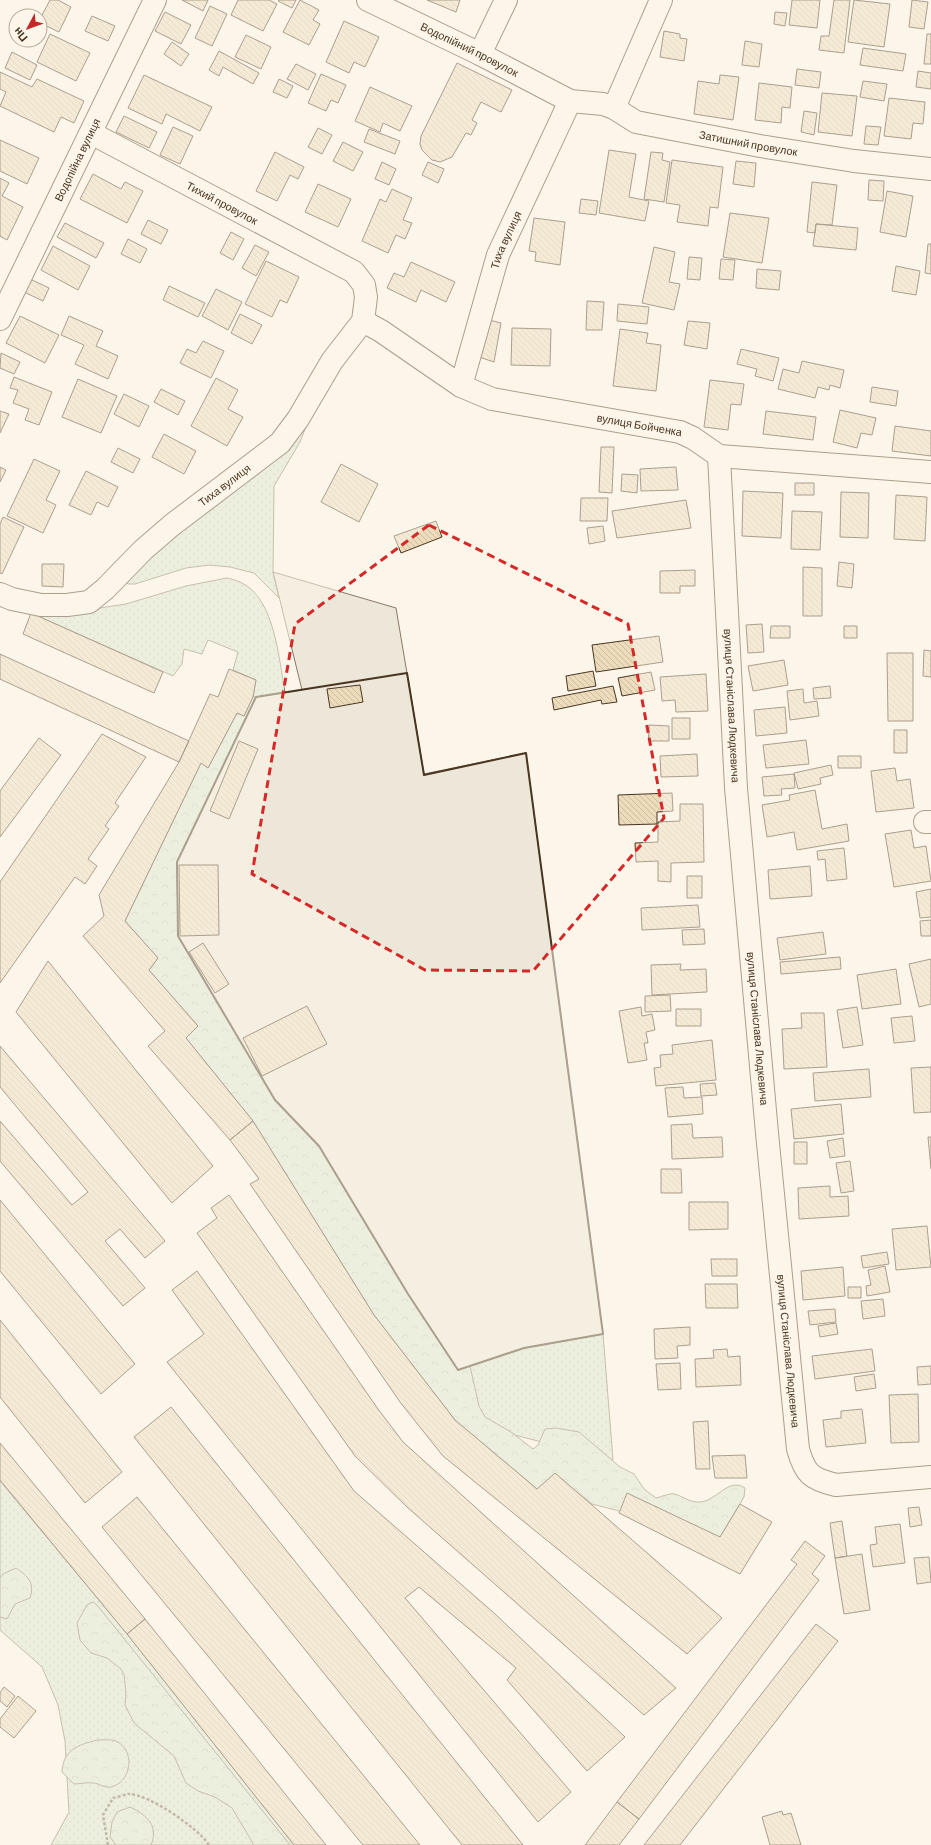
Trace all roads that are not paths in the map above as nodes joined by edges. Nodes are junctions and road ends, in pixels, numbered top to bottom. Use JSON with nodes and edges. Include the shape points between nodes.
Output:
{"nodes":[{"id":1,"x":155,"y":0,"type":"edge"},
{"id":2,"x":368,"y":0,"type":"edge"},
{"id":3,"x":506,"y":0,"type":"edge"},
{"id":4,"x":661,"y":0,"type":"edge"},
{"id":5,"x":480,"y":54,"type":"junction"},
{"id":6,"x":570,"y":101,"type":"junction"},
{"id":7,"x":614,"y":108,"type":"junction"},
{"id":8,"x":91,"y":133,"type":"junction"},
{"id":9,"x":931,"y":169,"type":"edge"},
{"id":10,"x":0,"y":319,"type":"edge"},
{"id":11,"x":364,"y":321,"type":"junction"},
{"id":12,"x":461,"y":386,"type":"junction"},
{"id":13,"x":719,"y":456,"type":"junction"},
{"id":14,"x":931,"y":472,"type":"edge"},
{"id":15,"x":0,"y":594,"type":"edge"},
{"id":16,"x":931,"y":1477,"type":"edge"}],
"edges":[{"from":1,"to":8,"type":"street","name":"Водопійна вулиця"},
{"from":2,"to":5,"type":"street","name":"Водопійний провулок"},
{"from":3,"to":5,"type":"street"},
{"from":4,"to":7,"type":"street"},
{"from":5,"to":6,"type":"street","name":"Водопійний провулок"},
{"from":6,"to":7,"type":"street","name":"Затишний провулок","via":[[603,104]]},
{"from":6,"to":12,"type":"street","name":"Тиха вулиця","via":[[498,255]]},
{"from":7,"to":9,"type":"street","name":"Затишний провулок","via":[[636,122],[760,146],[854,161]]},
{"from":8,"to":10,"type":"street","name":"Водопійна вулиця"},
{"from":8,"to":11,"type":"street","name":"Тихий провулок","via":[[354,272],[364,285]]},
{"from":11,"to":12,"type":"street","name":"вулиця Бойченка"},
{"from":11,"to":15,"type":"street","name":"Тиха вулиця","via":[[332,361],[298,419],[280,443],[172,525],[89,602],[41,605],[12,600]]},
{"from":12,"to":13,"type":"street","name":"вулиця Бойченка","via":[[492,399],[680,432]]},
{"from":13,"to":14,"type":"street"},
{"from":13,"to":16,"type":"street","name":"вулиця Станіслава Людкевича","via":[[736,788],[798,1450],[803,1466],[812,1476],[836,1485]]}]}
